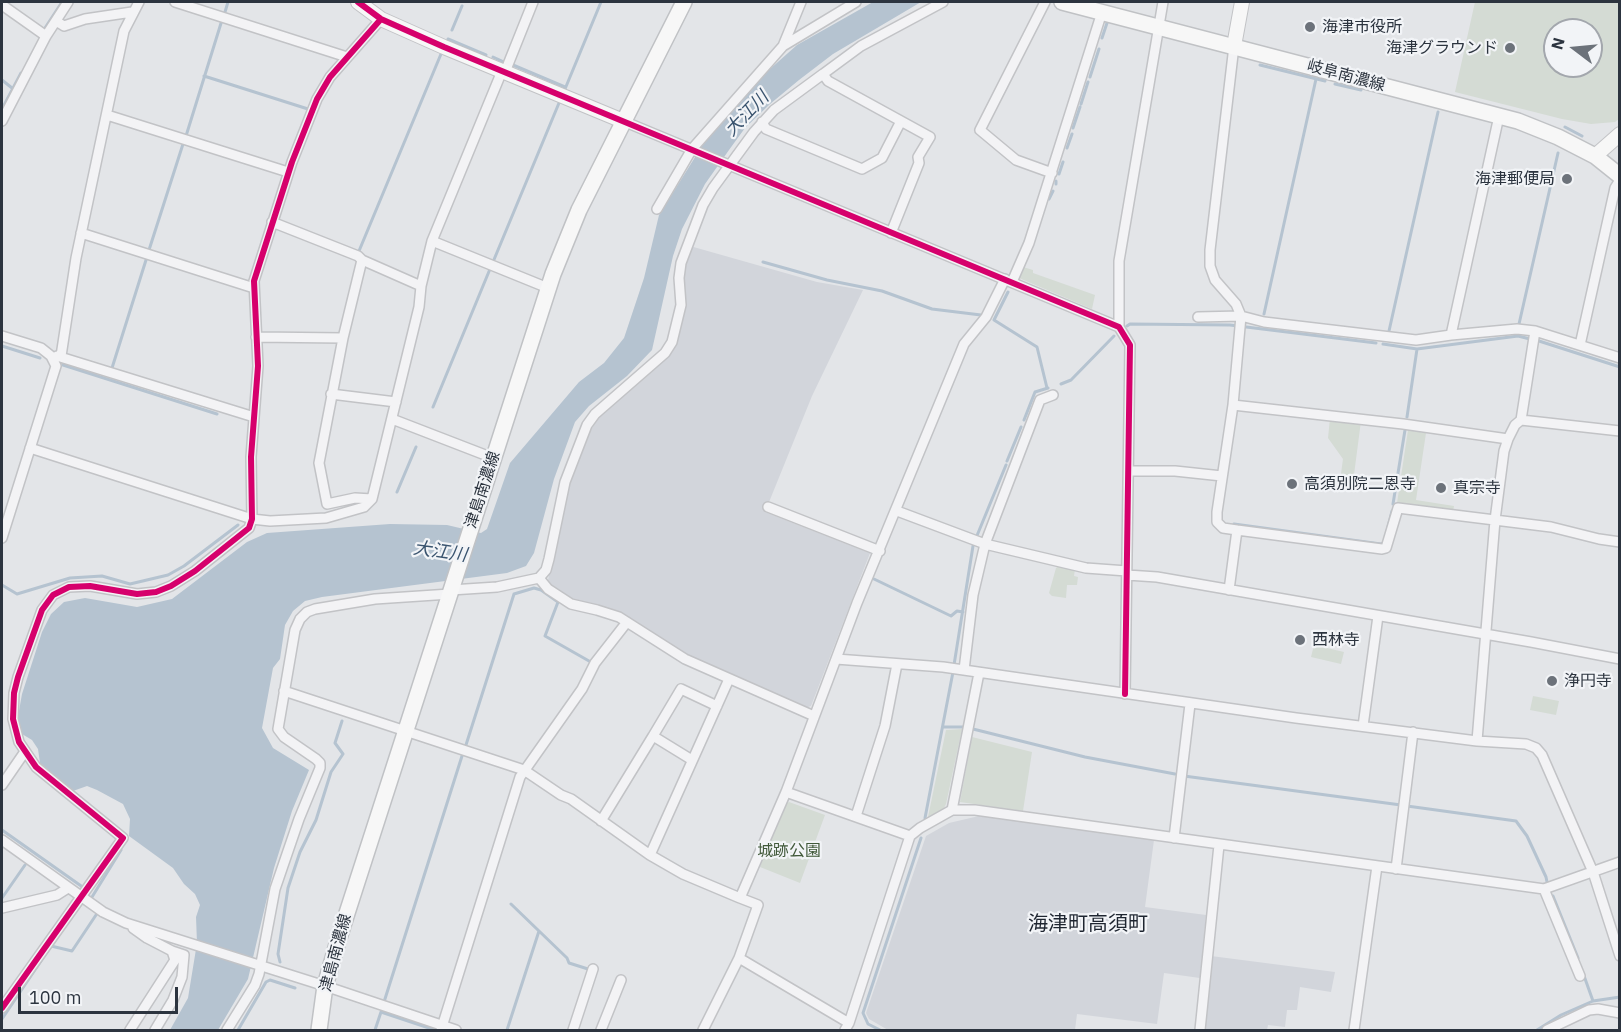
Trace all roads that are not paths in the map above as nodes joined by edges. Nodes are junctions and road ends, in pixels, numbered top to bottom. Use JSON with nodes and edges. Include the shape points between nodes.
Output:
{"nodes":[{"id":1,"x":68,"y":2,"type":"edge"},
{"id":2,"x":139,"y":2,"type":"edge"},
{"id":3,"x":175,"y":2,"type":"edge"},
{"id":4,"x":358,"y":2,"type":"edge"},
{"id":5,"x":533,"y":2,"type":"edge"},
{"id":6,"x":684,"y":2,"type":"edge"},
{"id":7,"x":801,"y":2,"type":"edge"},
{"id":8,"x":856,"y":2,"type":"edge"},
{"id":9,"x":943,"y":2,"type":"edge"},
{"id":10,"x":1045,"y":2,"type":"edge"},
{"id":11,"x":1062,"y":2,"type":"edge"},
{"id":12,"x":1163,"y":2,"type":"edge"},
{"id":13,"x":1242,"y":2,"type":"edge"},
{"id":14,"x":2,"y":5,"type":"edge"},
{"id":15,"x":132,"y":12,"type":"junction"},
{"id":16,"x":1102,"y":12,"type":"junction"},
{"id":17,"x":381,"y":19,"type":"junction"},
{"id":18,"x":56,"y":21,"type":"junction"},
{"id":19,"x":1159,"y":27,"type":"junction"},
{"id":20,"x":46,"y":36,"type":"junction"},
{"id":21,"x":783,"y":46,"type":"junction"},
{"id":22,"x":1234,"y":46,"type":"junction"},
{"id":23,"x":347,"y":57,"type":"junction"},
{"id":24,"x":503,"y":71,"type":"junction"},
{"id":25,"x":823,"y":74,"type":"junction"},
{"id":26,"x":107,"y":115,"type":"junction"},
{"id":27,"x":1499,"y":116,"type":"junction"},
{"id":28,"x":2,"y":121,"type":"edge"},
{"id":29,"x":623,"y":121,"type":"junction"},
{"id":30,"x":901,"y":121,"type":"junction"},
{"id":31,"x":762,"y":122,"type":"junction"},
{"id":32,"x":1620,"y":134,"type":"edge"},
{"id":33,"x":693,"y":150,"type":"junction"},
{"id":34,"x":1594,"y":156,"type":"junction"},
{"id":35,"x":727,"y":165,"type":"junction"},
{"id":36,"x":288,"y":172,"type":"junction"},
{"id":37,"x":1052,"y":173,"type":"junction"},
{"id":38,"x":1620,"y":178,"type":"edge"},
{"id":39,"x":657,"y":209,"type":"dead end"},
{"id":40,"x":272,"y":222,"type":"junction"},
{"id":41,"x":81,"y":233,"type":"junction"},
{"id":42,"x":891,"y":233,"type":"junction"},
{"id":43,"x":432,"y":241,"type":"junction"},
{"id":44,"x":362,"y":260,"type":"junction"},
{"id":45,"x":1008,"y":281,"type":"junction"},
{"id":46,"x":421,"y":286,"type":"junction"},
{"id":47,"x":254,"y":288,"type":"junction"},
{"id":48,"x":548,"y":288,"type":"junction"},
{"id":49,"x":1198,"y":317,"type":"dead end"},
{"id":50,"x":1240,"y":322,"type":"junction"},
{"id":51,"x":1119,"y":327,"type":"junction"},
{"id":52,"x":1535,"y":331,"type":"junction"},
{"id":53,"x":1451,"y":335,"type":"junction"},
{"id":54,"x":2,"y":336,"type":"edge"},
{"id":55,"x":256,"y":337,"type":"junction"},
{"id":56,"x":343,"y":338,"type":"junction"},
{"id":57,"x":1580,"y":345,"type":"junction"},
{"id":58,"x":56,"y":356,"type":"junction"},
{"id":59,"x":1620,"y":358,"type":"edge"},
{"id":60,"x":331,"y":394,"type":"junction"},
{"id":61,"x":1053,"y":395,"type":"dead end"},
{"id":62,"x":396,"y":402,"type":"junction"},
{"id":63,"x":1233,"y":405,"type":"junction"},
{"id":64,"x":254,"y":417,"type":"junction"},
{"id":65,"x":392,"y":419,"type":"junction"},
{"id":66,"x":1521,"y":420,"type":"junction"},
{"id":67,"x":1620,"y":431,"type":"edge"},
{"id":68,"x":1508,"y":439,"type":"junction"},
{"id":69,"x":30,"y":448,"type":"junction"},
{"id":70,"x":493,"y":458,"type":"junction"},
{"id":71,"x":1129,"y":471,"type":"junction"},
{"id":72,"x":1222,"y":476,"type":"junction"},
{"id":73,"x":372,"y":499,"type":"junction"},
{"id":74,"x":768,"y":507,"type":"dead end"},
{"id":75,"x":897,"y":511,"type":"junction"},
{"id":76,"x":252,"y":519,"type":"junction"},
{"id":77,"x":1495,"y":520,"type":"junction"},
{"id":78,"x":1236,"y":530,"type":"junction"},
{"id":79,"x":2,"y":538,"type":"edge"},
{"id":80,"x":1620,"y":542,"type":"edge"},
{"id":81,"x":985,"y":544,"type":"junction"},
{"id":82,"x":880,"y":551,"type":"junction"},
{"id":83,"x":1127,"y":573,"type":"junction"},
{"id":84,"x":539,"y":578,"type":"junction"},
{"id":85,"x":451,"y":590,"type":"junction"},
{"id":86,"x":1229,"y":590,"type":"junction"},
{"id":87,"x":1378,"y":616,"type":"junction"},
{"id":88,"x":627,"y":622,"type":"junction"},
{"id":89,"x":1485,"y":634,"type":"junction"},
{"id":90,"x":836,"y":659,"type":"junction"},
{"id":91,"x":1620,"y":659,"type":"edge"},
{"id":92,"x":897,"y":664,"type":"junction"},
{"id":93,"x":964,"y":670,"type":"junction"},
{"id":94,"x":979,"y":673,"type":"junction"},
{"id":95,"x":729,"y":679,"type":"junction"},
{"id":96,"x":284,"y":691,"type":"junction"},
{"id":97,"x":1125,"y":694,"type":"junction"},
{"id":98,"x":1190,"y":704,"type":"junction"},
{"id":99,"x":717,"y":706,"type":"junction"},
{"id":100,"x":814,"y":716,"type":"junction"},
{"id":101,"x":1363,"y":726,"type":"junction"},
{"id":102,"x":1413,"y":732,"type":"junction"},
{"id":103,"x":405,"y":733,"type":"junction"},
{"id":104,"x":653,"y":736,"type":"junction"},
{"id":105,"x":1477,"y":741,"type":"junction"},
{"id":106,"x":24,"y":753,"type":"junction"},
{"id":107,"x":692,"y":760,"type":"junction"},
{"id":108,"x":524,"y":770,"type":"junction"},
{"id":109,"x":2,"y":785,"type":"edge"},
{"id":110,"x":786,"y":792,"type":"junction"},
{"id":111,"x":952,"y":810,"type":"junction"},
{"id":112,"x":856,"y":816,"type":"junction"},
{"id":113,"x":601,"y":821,"type":"junction"},
{"id":114,"x":910,"y":836,"type":"junction"},
{"id":115,"x":1174,"y":838,"type":"junction"},
{"id":116,"x":2,"y":840,"type":"edge"},
{"id":117,"x":1219,"y":844,"type":"junction"},
{"id":118,"x":650,"y":855,"type":"junction"},
{"id":119,"x":1620,"y":862,"type":"edge"},
{"id":120,"x":1377,"y":866,"type":"junction"},
{"id":121,"x":1396,"y":869,"type":"junction"},
{"id":122,"x":1593,"y":872,"type":"junction"},
{"id":123,"x":68,"y":888,"type":"junction"},
{"id":124,"x":1544,"y":889,"type":"junction"},
{"id":125,"x":81,"y":897,"type":"junction"},
{"id":126,"x":740,"y":898,"type":"junction"},
{"id":127,"x":2,"y":908,"type":"edge"},
{"id":128,"x":126,"y":923,"type":"junction"},
{"id":129,"x":172,"y":951,"type":"junction"},
{"id":130,"x":1620,"y":956,"type":"edge"},
{"id":131,"x":739,"y":958,"type":"junction"},
{"id":132,"x":259,"y":966,"type":"junction"},
{"id":133,"x":592,"y":969,"type":"dead end"},
{"id":134,"x":1580,"y":976,"type":"dead end"},
{"id":135,"x":621,"y":980,"type":"dead end"},
{"id":136,"x":325,"y":986,"type":"junction"},
{"id":137,"x":2,"y":1008,"type":"edge"},
{"id":138,"x":1620,"y":1013,"type":"edge"},
{"id":139,"x":847,"y":1027,"type":"edge"},
{"id":140,"x":442,"y":1028,"type":"edge"},
{"id":141,"x":130,"y":1030,"type":"edge"},
{"id":142,"x":155,"y":1030,"type":"edge"},
{"id":143,"x":227,"y":1030,"type":"edge"},
{"id":144,"x":319,"y":1030,"type":"edge"},
{"id":145,"x":456,"y":1030,"type":"edge"},
{"id":146,"x":573,"y":1030,"type":"edge"},
{"id":147,"x":601,"y":1030,"type":"edge"},
{"id":148,"x":703,"y":1030,"type":"edge"},
{"id":149,"x":1200,"y":1030,"type":"edge"},
{"id":150,"x":1354,"y":1030,"type":"edge"},
{"id":151,"x":1547,"y":1030,"type":"edge"}],
"edges":[{"from":1,"to":18,"type":"street"},
{"from":2,"to":15,"type":"street"},
{"from":3,"to":23,"type":"street"},
{"from":4,"to":17,"type":"street"},
{"from":5,"to":24,"type":"street"},
{"from":6,"to":29,"type":"main road","name":"津島南濃線"},
{"from":7,"to":21,"type":"street"},
{"from":8,"to":21,"type":"street"},
{"from":9,"to":25,"type":"street","via":[[861,46]]},
{"from":10,"to":37,"type":"street","via":[[980,130],[1016,160]]},
{"from":11,"to":16,"type":"main road","name":"岐阜南濃線"},
{"from":12,"to":19,"type":"street"},
{"from":13,"to":22,"type":"street"},
{"from":14,"to":20,"type":"street"},
{"from":15,"to":18,"type":"street","via":[[64,26]]},
{"from":15,"to":26,"type":"street","via":[[124,31]]},
{"from":16,"to":19,"type":"main road","name":"岐阜南濃線"},
{"from":16,"to":37,"type":"street"},
{"from":17,"to":23,"type":"street"},
{"from":17,"to":24,"type":"street"},
{"from":18,"to":20,"type":"street"},
{"from":19,"to":22,"type":"main road","name":"岐阜南濃線"},
{"from":19,"to":51,"type":"street","via":[[1119,261]]},
{"from":20,"to":28,"type":"street"},
{"from":21,"to":33,"type":"street"},
{"from":22,"to":27,"type":"main road","name":"岐阜南濃線"},
{"from":22,"to":50,"type":"street","via":[[1210,266],[1215,280],[1236,304]]},
{"from":23,"to":36,"type":"street","via":[[317,99]]},
{"from":24,"to":29,"type":"street"},
{"from":24,"to":43,"type":"street"},
{"from":25,"to":30,"type":"street","via":[[828,81]]},
{"from":25,"to":31,"type":"street"},
{"from":26,"to":36,"type":"street"},
{"from":26,"to":41,"type":"street"},
{"from":27,"to":34,"type":"main road","name":"岐阜南濃線","via":[[1558,136]]},
{"from":27,"to":53,"type":"street"},
{"from":29,"to":33,"type":"street"},
{"from":29,"to":48,"type":"main road","name":"津島南濃線","via":[[579,210]]},
{"from":30,"to":31,"type":"street","via":[[882,158],[861,170],[766,129]]},
{"from":30,"to":42,"type":"street","via":[[930,137],[918,157]]},
{"from":31,"to":35,"type":"street"},
{"from":32,"to":34,"type":"street"},
{"from":33,"to":35,"type":"street"},
{"from":33,"to":39,"type":"street"},
{"from":34,"to":38,"type":"main road","name":"岐阜南濃線"},
{"from":35,"to":42,"type":"street"},
{"from":35,"to":84,"type":"street","via":[[703,205],[681,263],[681,305],[672,342],[587,425],[567,474],[549,559]]},
{"from":36,"to":40,"type":"street"},
{"from":37,"to":45,"type":"street","via":[[1029,243]]},
{"from":38,"to":57,"type":"street"},
{"from":40,"to":44,"type":"street"},
{"from":40,"to":47,"type":"street"},
{"from":41,"to":47,"type":"street"},
{"from":41,"to":58,"type":"street"},
{"from":42,"to":45,"type":"street"},
{"from":43,"to":46,"type":"street"},
{"from":43,"to":48,"type":"street"},
{"from":44,"to":46,"type":"street"},
{"from":44,"to":56,"type":"street"},
{"from":45,"to":51,"type":"street"},
{"from":45,"to":75,"type":"street","via":[[964,344]]},
{"from":46,"to":62,"type":"street"},
{"from":47,"to":55,"type":"street"},
{"from":48,"to":70,"type":"main road","name":"津島南濃線"},
{"from":49,"to":50,"type":"street"},
{"from":50,"to":53,"type":"street","via":[[1416,340]]},
{"from":50,"to":63,"type":"street"},
{"from":51,"to":71,"type":"street","via":[[1130,345]]},
{"from":52,"to":53,"type":"street"},
{"from":52,"to":57,"type":"street"},
{"from":52,"to":66,"type":"street"},
{"from":54,"to":58,"type":"street"},
{"from":55,"to":56,"type":"street"},
{"from":55,"to":64,"type":"street"},
{"from":56,"to":60,"type":"street"},
{"from":57,"to":59,"type":"street"},
{"from":58,"to":64,"type":"street"},
{"from":58,"to":69,"type":"street"},
{"from":60,"to":62,"type":"street"},
{"from":60,"to":73,"type":"street","via":[[319,463],[327,504]]},
{"from":61,"to":81,"type":"street","via":[[1040,400]]},
{"from":62,"to":65,"type":"street"},
{"from":63,"to":68,"type":"street"},
{"from":63,"to":72,"type":"street"},
{"from":64,"to":76,"type":"street"},
{"from":65,"to":70,"type":"street"},
{"from":65,"to":73,"type":"street"},
{"from":66,"to":67,"type":"street"},
{"from":66,"to":68,"type":"street"},
{"from":68,"to":77,"type":"street"},
{"from":69,"to":76,"type":"street"},
{"from":69,"to":79,"type":"street"},
{"from":70,"to":85,"type":"main road","name":"津島南濃線"},
{"from":71,"to":72,"type":"street"},
{"from":71,"to":83,"type":"street"},
{"from":72,"to":78,"type":"street","via":[[1217,522],[1223,528]]},
{"from":73,"to":76,"type":"street","via":[[364,507],[326,519]]},
{"from":74,"to":82,"type":"street"},
{"from":75,"to":81,"type":"street"},
{"from":75,"to":82,"type":"street"},
{"from":76,"to":106,"type":"street","via":[[249,528],[195,571],[164,589],[137,594],[90,586],[69,587],[53,595],[42,610],[14,693],[13,720]]},
{"from":77,"to":78,"type":"street","via":[[1398,508],[1386,548],[1382,549]]},
{"from":77,"to":80,"type":"street"},
{"from":77,"to":89,"type":"street"},
{"from":78,"to":86,"type":"street"},
{"from":81,"to":83,"type":"street","via":[[1086,568]]},
{"from":81,"to":93,"type":"street"},
{"from":82,"to":90,"type":"street"},
{"from":83,"to":86,"type":"street"},
{"from":83,"to":97,"type":"street"},
{"from":84,"to":85,"type":"street","via":[[497,587]]},
{"from":84,"to":88,"type":"street","via":[[571,604],[597,609]]},
{"from":85,"to":96,"type":"street","via":[[307,612],[295,630]]},
{"from":85,"to":103,"type":"main road","name":"津島南濃線"},
{"from":86,"to":87,"type":"street"},
{"from":87,"to":89,"type":"street"},
{"from":87,"to":101,"type":"street"},
{"from":88,"to":95,"type":"street","via":[[685,659]]},
{"from":88,"to":108,"type":"street"},
{"from":89,"to":91,"type":"street"},
{"from":89,"to":105,"type":"street"},
{"from":90,"to":92,"type":"street"},
{"from":90,"to":100,"type":"street"},
{"from":92,"to":93,"type":"street"},
{"from":92,"to":112,"type":"street","via":[[885,726]]},
{"from":93,"to":94,"type":"street"},
{"from":94,"to":97,"type":"street"},
{"from":94,"to":111,"type":"street"},
{"from":95,"to":99,"type":"street"},
{"from":95,"to":100,"type":"street"},
{"from":96,"to":103,"type":"street"},
{"from":96,"to":132,"type":"street","via":[[278,729],[316,759],[320,768],[275,889]]},
{"from":97,"to":98,"type":"street"},
{"from":98,"to":101,"type":"street"},
{"from":98,"to":115,"type":"street"},
{"from":99,"to":104,"type":"street","via":[[681,689]]},
{"from":99,"to":107,"type":"street"},
{"from":100,"to":110,"type":"street"},
{"from":101,"to":102,"type":"street"},
{"from":102,"to":105,"type":"street"},
{"from":102,"to":121,"type":"street"},
{"from":103,"to":108,"type":"street"},
{"from":103,"to":136,"type":"main road","name":"津島南濃線"},
{"from":104,"to":107,"type":"street"},
{"from":104,"to":113,"type":"street"},
{"from":105,"to":122,"type":"street","via":[[1536,748]]},
{"from":106,"to":109,"type":"street"},
{"from":106,"to":125,"type":"street","via":[[123,838]]},
{"from":107,"to":118,"type":"street"},
{"from":108,"to":113,"type":"street"},
{"from":108,"to":140,"type":"street"},
{"from":110,"to":112,"type":"street"},
{"from":110,"to":126,"type":"street"},
{"from":111,"to":114,"type":"street"},
{"from":111,"to":115,"type":"street"},
{"from":112,"to":114,"type":"street"},
{"from":113,"to":118,"type":"street"},
{"from":114,"to":139,"type":"street"},
{"from":115,"to":117,"type":"street"},
{"from":116,"to":123,"type":"street"},
{"from":117,"to":120,"type":"street"},
{"from":117,"to":149,"type":"street"},
{"from":118,"to":126,"type":"street"},
{"from":119,"to":122,"type":"street"},
{"from":120,"to":121,"type":"street"},
{"from":120,"to":150,"type":"street"},
{"from":121,"to":124,"type":"street"},
{"from":122,"to":124,"type":"street"},
{"from":122,"to":130,"type":"street"},
{"from":123,"to":125,"type":"street"},
{"from":123,"to":127,"type":"street","via":[[57,895]]},
{"from":124,"to":134,"type":"street"},
{"from":125,"to":128,"type":"street"},
{"from":125,"to":137,"type":"street"},
{"from":126,"to":131,"type":"street","via":[[758,905]]},
{"from":128,"to":129,"type":"street"},
{"from":128,"to":132,"type":"street"},
{"from":129,"to":141,"type":"street","via":[[176,960],[173,966]]},
{"from":129,"to":142,"type":"street","via":[[184,955],[182,977]]},
{"from":131,"to":139,"type":"street"},
{"from":131,"to":148,"type":"street"},
{"from":132,"to":136,"type":"street"},
{"from":132,"to":143,"type":"street","via":[[255,985]]},
{"from":133,"to":146,"type":"street"},
{"from":135,"to":147,"type":"street"},
{"from":136,"to":140,"type":"street"},
{"from":136,"to":144,"type":"main road","name":"津島南濃線"},
{"from":138,"to":151,"type":"street","via":[[1589,1010]]},
{"from":140,"to":145,"type":"street"}]}
